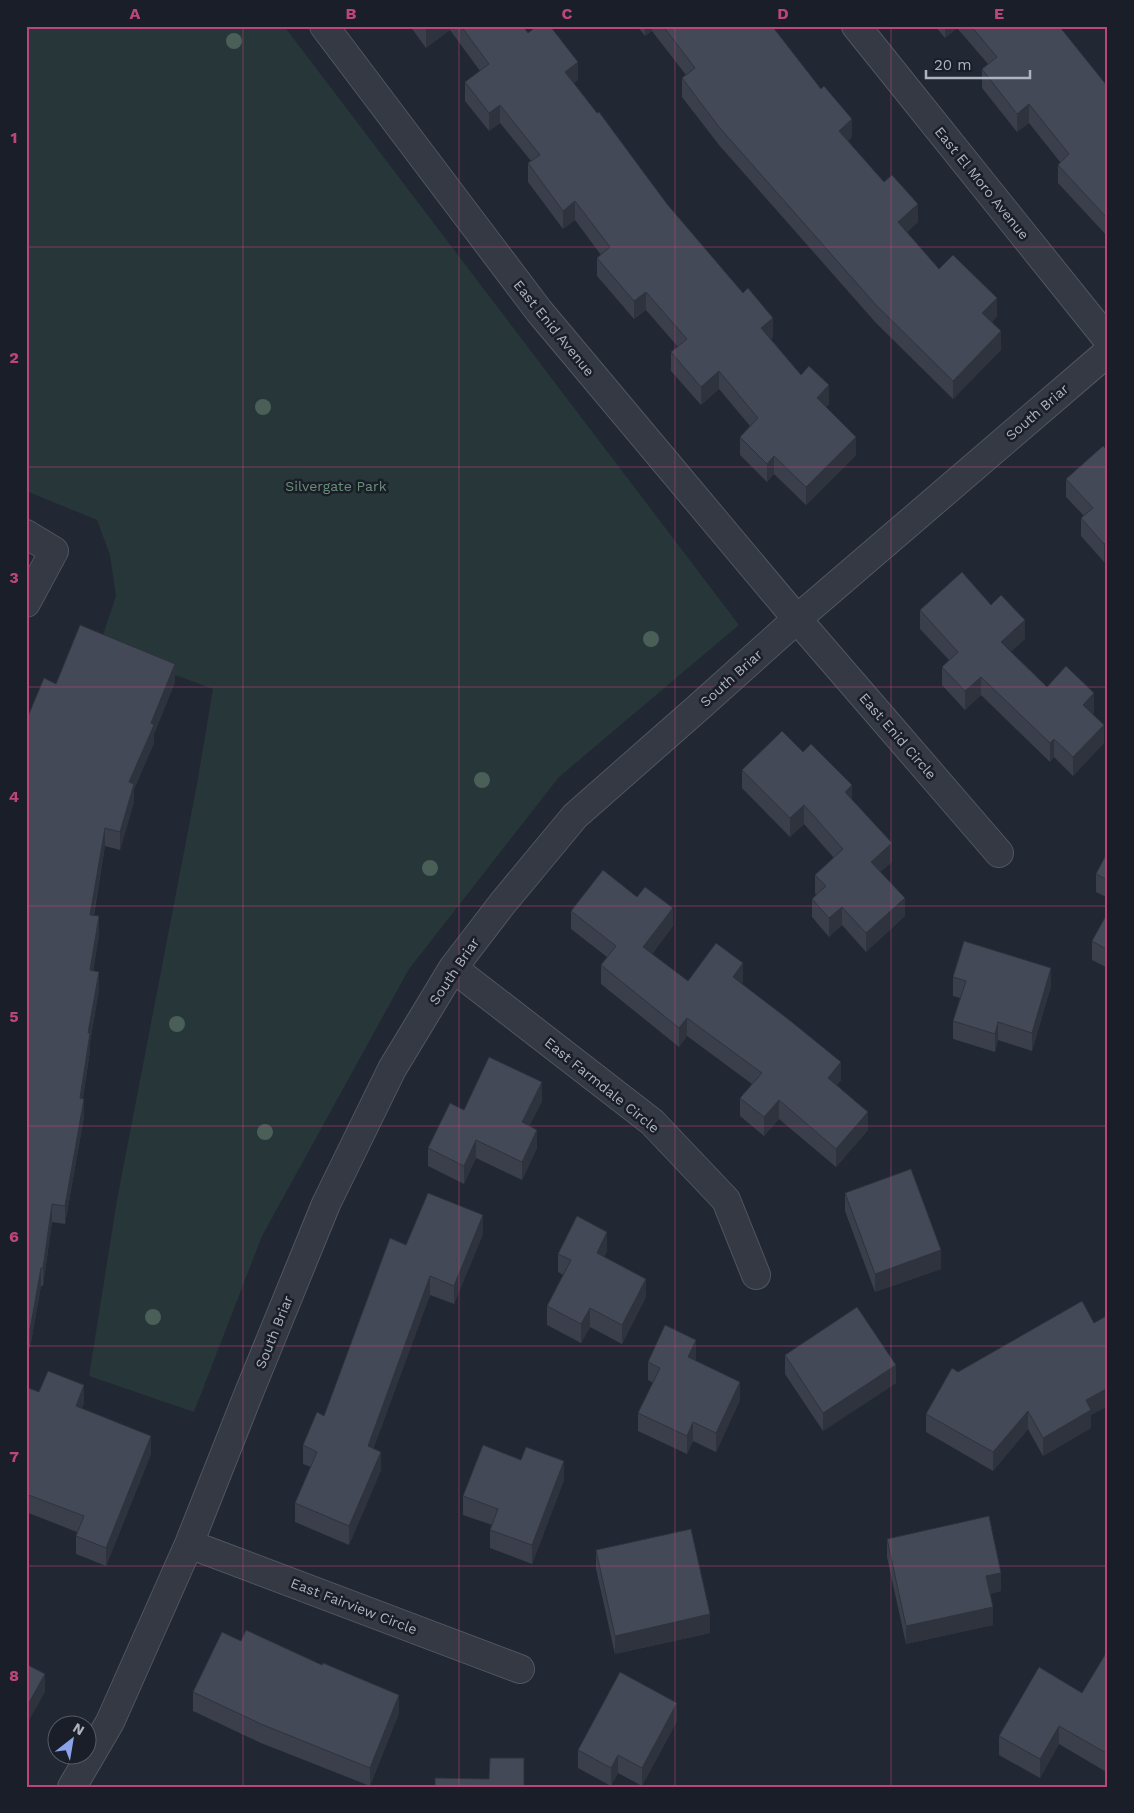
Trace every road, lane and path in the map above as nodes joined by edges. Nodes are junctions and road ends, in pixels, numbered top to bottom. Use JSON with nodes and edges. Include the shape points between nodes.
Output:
{"nodes":[{"id":1,"x":324,"y":26,"type":"edge"},
{"id":2,"x":856,"y":26,"type":"edge"},
{"id":3,"x":1108,"y":340,"type":"edge"},
{"id":4,"x":1108,"y":352,"type":"edge"},
{"id":5,"x":26,"y":534,"type":"edge"},
{"id":6,"x":26,"y":604,"type":"edge"},
{"id":7,"x":797,"y":619,"type":"junction"},
{"id":8,"x":999,"y":853,"type":"dead end"},
{"id":9,"x":453,"y":968,"type":"junction"},
{"id":10,"x":756,"y":1275,"type":"dead end"},
{"id":11,"x":189,"y":1544,"type":"junction"},
{"id":12,"x":520,"y":1669,"type":"dead end"},
{"id":13,"x":72,"y":1787,"type":"edge"}],
"edges":[{"from":1,"to":7,"type":"street","name":"East Enid Avenue","via":[[539,312]]},
{"from":2,"to":3,"type":"street","name":"East El Moro Avenue"},
{"from":4,"to":7,"type":"street","name":"South Briar"},
{"from":5,"to":6,"type":"street","via":[[54,551]]},
{"from":7,"to":8,"type":"street","name":"East Enid Circle"},
{"from":7,"to":9,"type":"street","name":"South Briar","via":[[575,816]]},
{"from":9,"to":10,"type":"street","name":"East Farmdale Circle","via":[[652,1122],[726,1200]]},
{"from":9,"to":11,"type":"street","name":"South Briar","via":[[392,1069],[326,1204]]},
{"from":11,"to":12,"type":"street","name":"East Fairview Circle"},
{"from":11,"to":13,"type":"street","name":"South Briar","via":[[110,1722]]}]}
